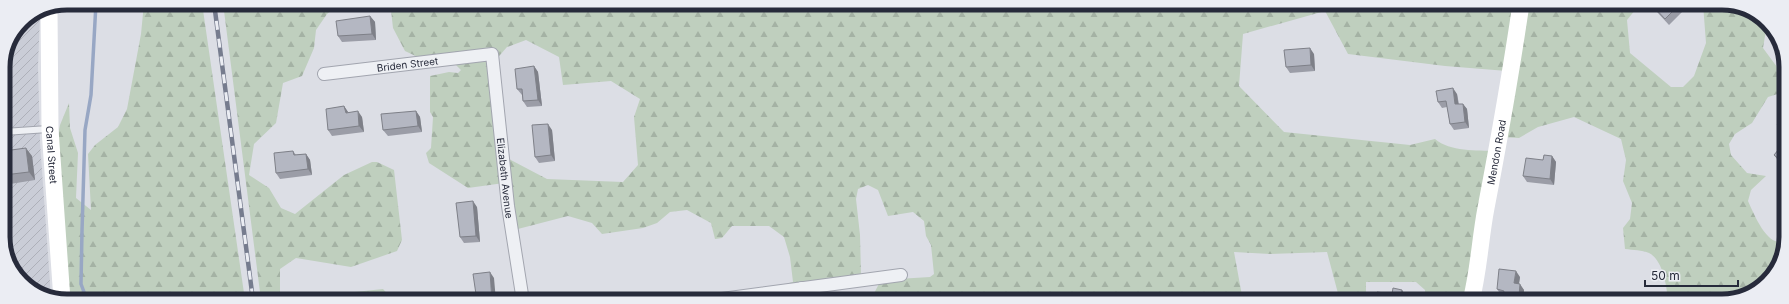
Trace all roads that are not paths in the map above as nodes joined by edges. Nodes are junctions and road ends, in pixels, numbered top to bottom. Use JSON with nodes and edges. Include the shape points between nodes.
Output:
{"nodes":[{"id":1,"x":1520,"y":10,"type":"edge"},
{"id":2,"x":50,"y":13,"type":"edge"},
{"id":3,"x":492,"y":54,"type":"joint"},
{"id":4,"x":324,"y":74,"type":"dead end"},
{"id":5,"x":50,"y":129,"type":"junction"},
{"id":6,"x":10,"y":132,"type":"edge"},
{"id":7,"x":901,"y":275,"type":"dead end"},
{"id":8,"x":802,"y":288,"type":"junction"},
{"id":9,"x":62,"y":294,"type":"edge"},
{"id":10,"x":522,"y":294,"type":"edge"},
{"id":11,"x":758,"y":294,"type":"edge"},
{"id":12,"x":802,"y":294,"type":"edge"},
{"id":13,"x":1474,"y":294,"type":"edge"}],
"edges":[{"from":1,"to":13,"type":"street","name":"Mendon Road"},
{"from":2,"to":5,"type":"street","name":"Canal Street"},
{"from":3,"to":4,"type":"street","name":"Briden Street"},
{"from":3,"to":10,"type":"street","name":"Elizabeth Avenue","via":[[508,206]]},
{"from":5,"to":6,"type":"lane"},
{"from":5,"to":9,"type":"street","name":"Canal Street"},
{"from":7,"to":8,"type":"street"},
{"from":8,"to":11,"type":"street"},
{"from":8,"to":12,"type":"street"}]}
